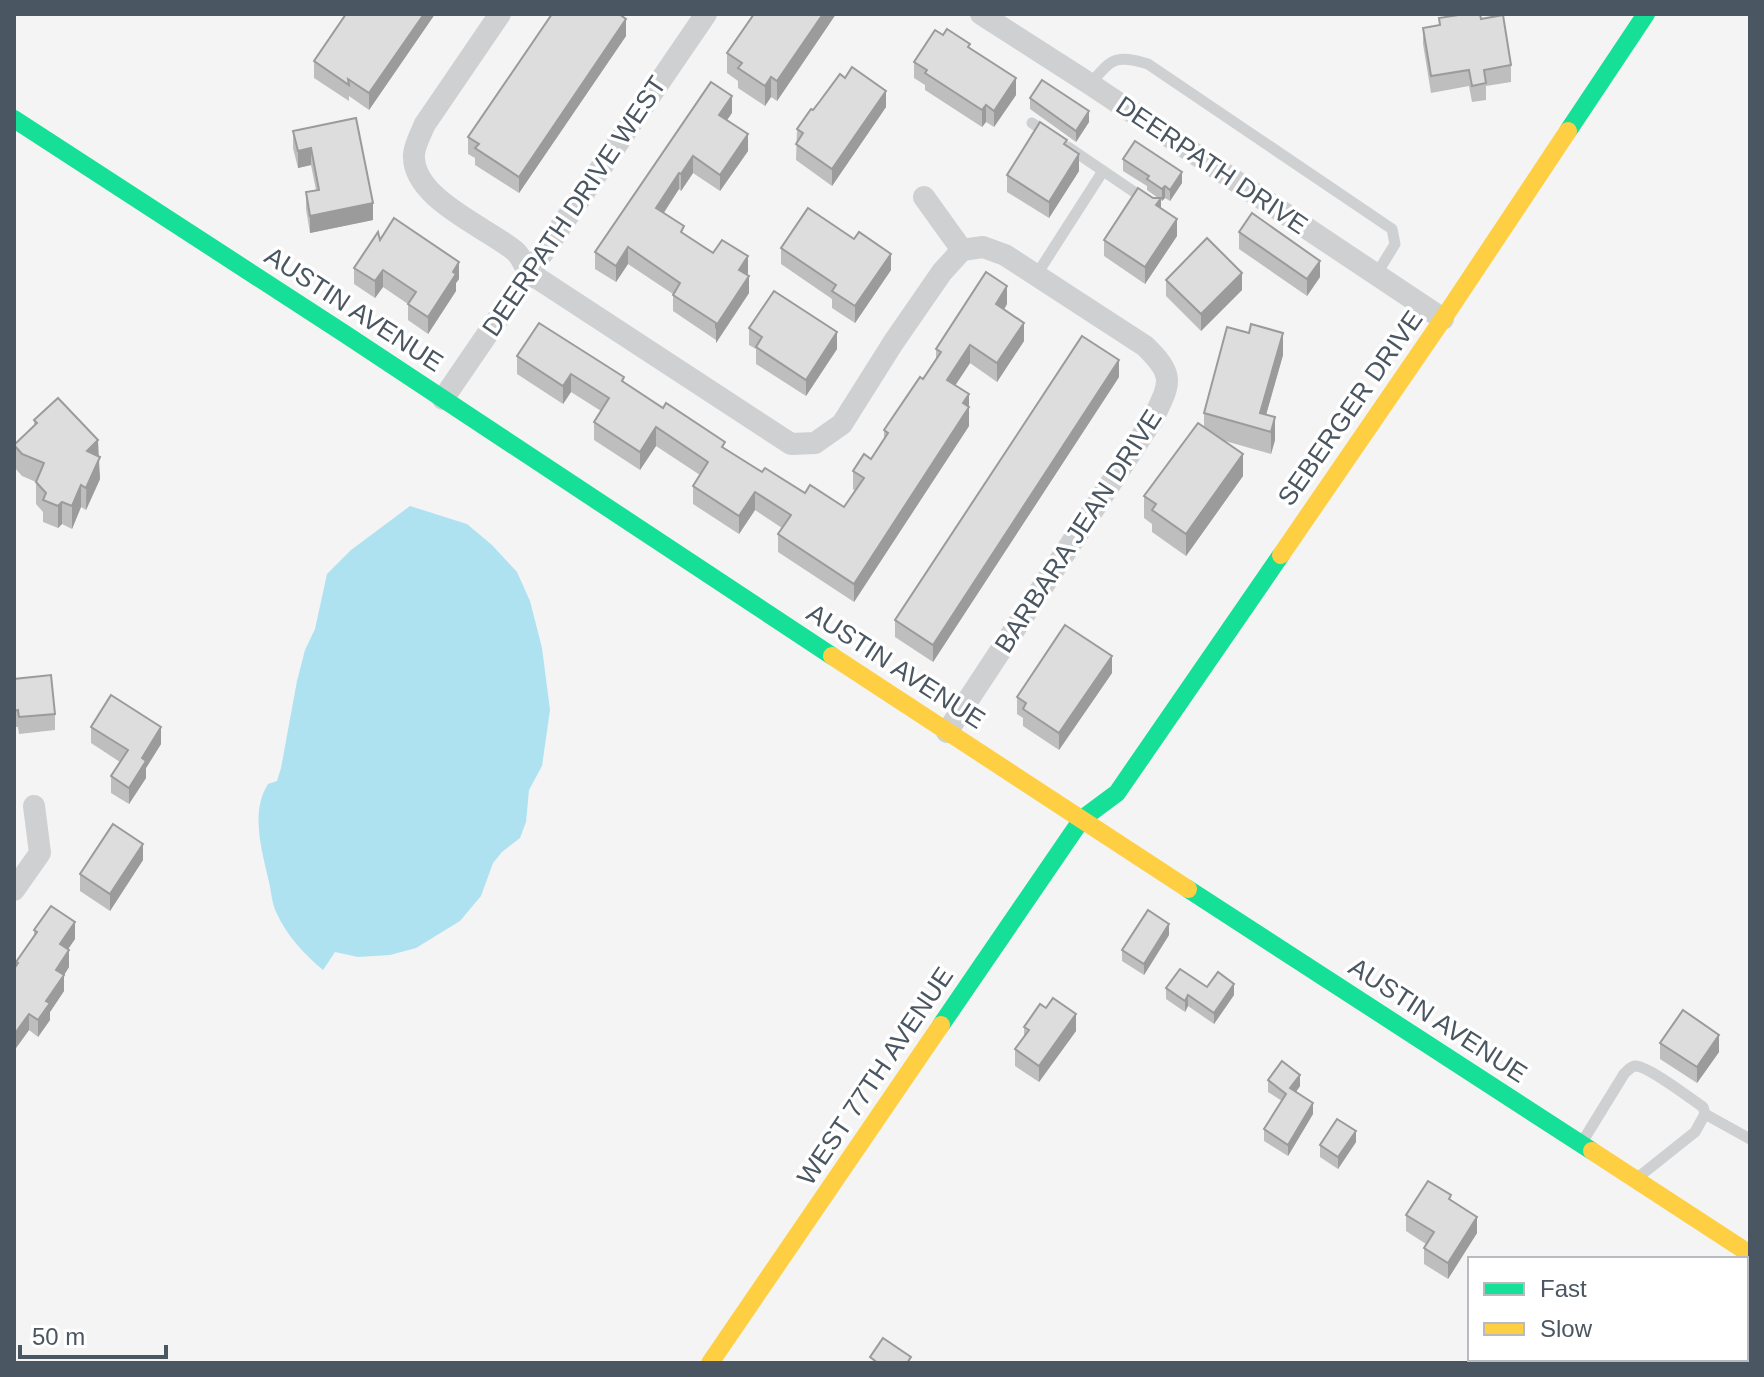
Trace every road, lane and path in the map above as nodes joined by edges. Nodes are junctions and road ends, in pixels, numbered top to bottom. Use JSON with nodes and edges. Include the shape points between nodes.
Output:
{"nodes":[{"id":1,"x":500,"y":14,"type":"edge"},
{"id":2,"x":706,"y":14,"type":"edge"},
{"id":3,"x":981,"y":14,"type":"edge"},
{"id":4,"x":1646,"y":14,"type":"edge"},
{"id":5,"x":1090,"y":84,"type":"junction"},
{"id":6,"x":14,"y":119,"type":"edge"},
{"id":7,"x":1032,"y":123,"type":"dead end"},
{"id":8,"x":1103,"y":171,"type":"junction"},
{"id":9,"x":924,"y":197,"type":"dead end"},
{"id":10,"x":1157,"y":207,"type":"edge"},
{"id":11,"x":962,"y":250,"type":"junction"},
{"id":12,"x":528,"y":272,"type":"junction"},
{"id":13,"x":1037,"y":274,"type":"junction"},
{"id":14,"x":1376,"y":275,"type":"junction"},
{"id":15,"x":1443,"y":319,"type":"junction"},
{"id":16,"x":443,"y":399,"type":"junction"},
{"id":17,"x":947,"y":732,"type":"junction"},
{"id":18,"x":34,"y":806,"type":"dead end"},
{"id":19,"x":1082,"y":819,"type":"junction"},
{"id":20,"x":14,"y":890,"type":"edge"},
{"id":21,"x":1705,"y":1114,"type":"junction"},
{"id":22,"x":1750,"y":1139,"type":"edge"},
{"id":23,"x":1581,"y":1144,"type":"junction"},
{"id":24,"x":1635,"y":1180,"type":"junction"},
{"id":25,"x":1750,"y":1254,"type":"edge"},
{"id":26,"x":710,"y":1363,"type":"edge"}],
"edges":[{"from":1,"to":12,"type":"street","via":[[425,124],[414,155],[427,188],[517,253]]},
{"from":2,"to":12,"type":"street","name":"DEERPATH DRIVE WEST"},
{"from":3,"to":5,"type":"street","name":"DEERPATH DRIVE"},
{"from":4,"to":15,"type":"street","name":"SEBERGER DRIVE"},
{"from":5,"to":14,"type":"street","name":"DEERPATH DRIVE"},
{"from":5,"to":14,"type":"lane","via":[[1110,62],[1128,58],[1148,64],[1392,229],[1395,244]]},
{"from":6,"to":16,"type":"street","name":"AUSTIN AVENUE"},
{"from":7,"to":8,"type":"lane"},
{"from":8,"to":10,"type":"lane"},
{"from":8,"to":13,"type":"lane"},
{"from":9,"to":11,"type":"street"},
{"from":11,"to":12,"type":"street","via":[[893,343],[842,424],[815,443],[791,444]]},
{"from":11,"to":13,"type":"street","name":"BARBARA JEAN DRIVE","via":[[983,247]]},
{"from":12,"to":16,"type":"street","name":"DEERPATH DRIVE WEST"},
{"from":13,"to":17,"type":"street","name":"BARBARA JEAN DRIVE","via":[[1145,346],[1165,369],[1168,389]]},
{"from":14,"to":15,"type":"street","name":"DEERPATH DRIVE"},
{"from":15,"to":19,"type":"street","name":"SEBERGER DRIVE","via":[[1117,793]]},
{"from":16,"to":17,"type":"street","name":"AUSTIN AVENUE"},
{"from":17,"to":19,"type":"street","name":"AUSTIN AVENUE"},
{"from":18,"to":20,"type":"street","via":[[40,853]]},
{"from":19,"to":23,"type":"street","name":"AUSTIN AVENUE"},
{"from":19,"to":26,"type":"street","name":"WEST 77TH AVENUE"},
{"from":21,"to":22,"type":"lane"},
{"from":21,"to":23,"type":"lane","via":[[1703,1107],[1653,1073],[1631,1067]]},
{"from":21,"to":24,"type":"lane","via":[[1695,1132]]},
{"from":23,"to":24,"type":"street","name":"AUSTIN AVENUE"},
{"from":24,"to":25,"type":"street","name":"AUSTIN AVENUE"}]}
